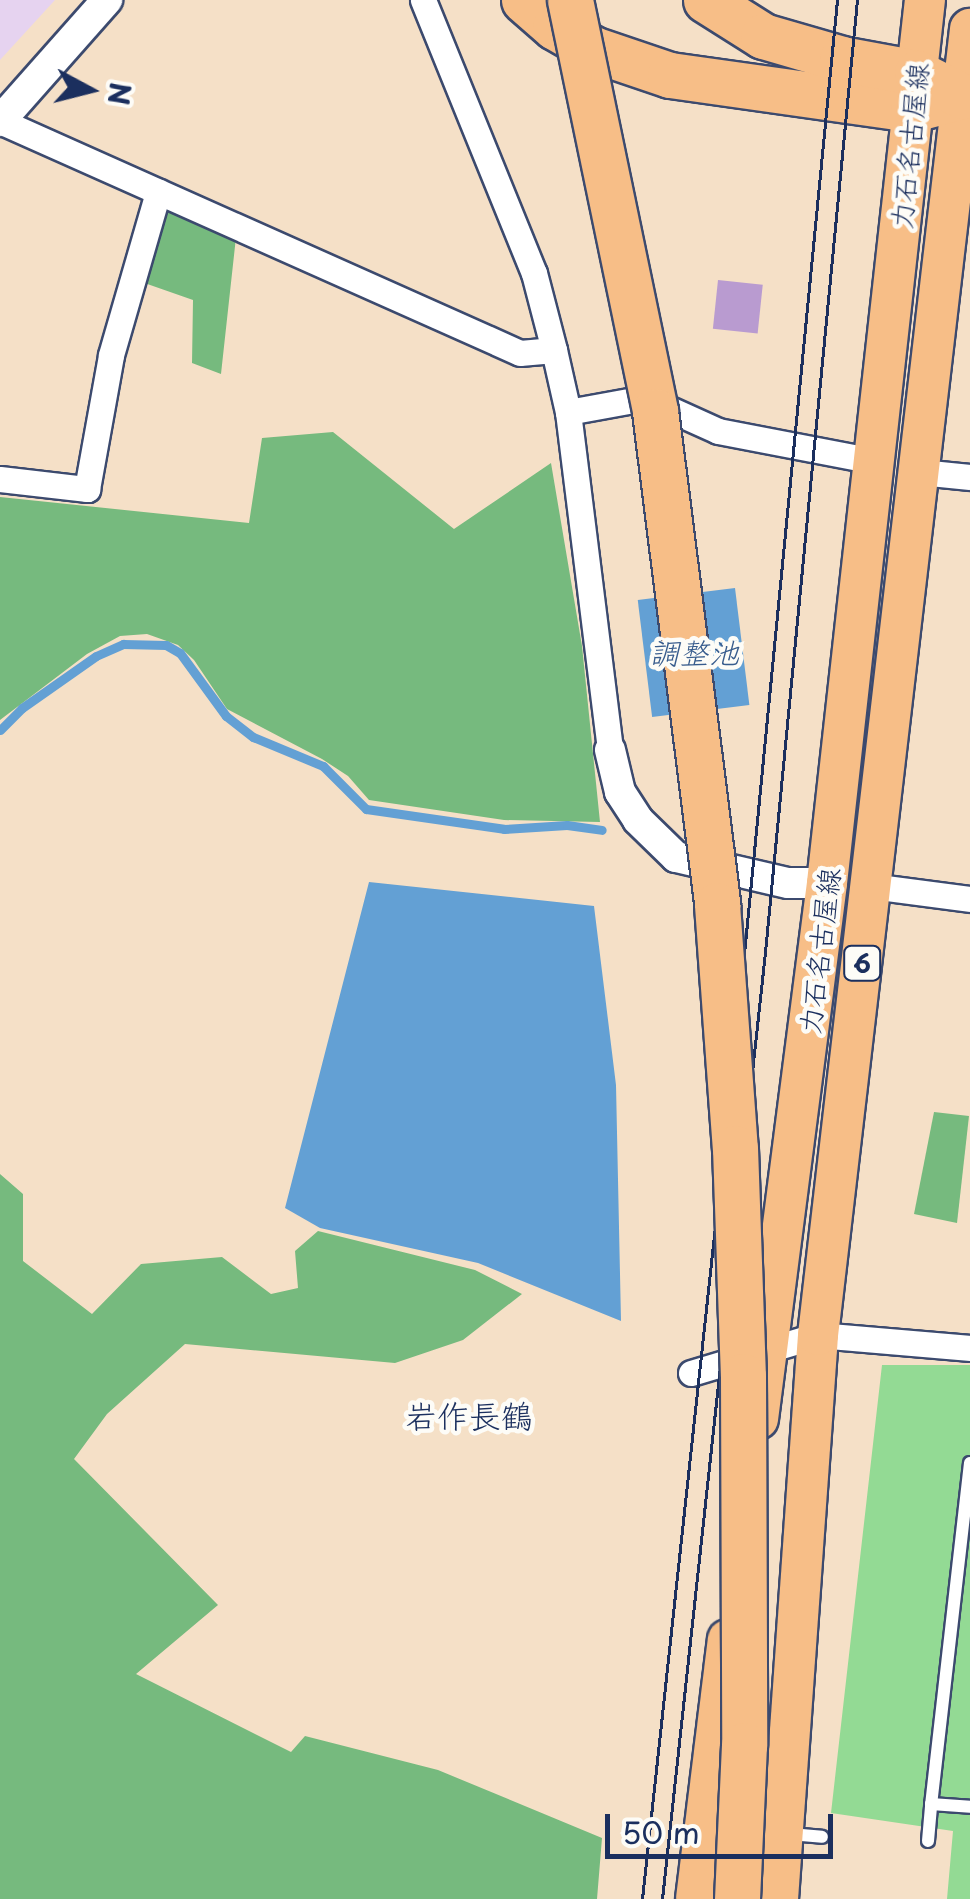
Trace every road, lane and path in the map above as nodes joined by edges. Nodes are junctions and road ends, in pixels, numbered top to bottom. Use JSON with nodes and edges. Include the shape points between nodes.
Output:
{"nodes":[{"id":1,"x":107,"y":0,"type":"edge"},
{"id":2,"x":423,"y":0,"type":"edge"},
{"id":3,"x":524,"y":0,"type":"edge"},
{"id":4,"x":570,"y":0,"type":"edge"},
{"id":5,"x":596,"y":0,"type":"edge"},
{"id":6,"x":706,"y":0,"type":"edge"},
{"id":7,"x":925,"y":0,"type":"edge"},
{"id":8,"x":970,"y":29,"type":"edge"},
{"id":9,"x":915,"y":91,"type":"junction"},
{"id":10,"x":966,"y":97,"type":"edge"},
{"id":11,"x":6,"y":109,"type":"edge"},
{"id":12,"x":158,"y":192,"type":"junction"},
{"id":13,"x":554,"y":350,"type":"junction"},
{"id":14,"x":568,"y":412,"type":"junction"},
{"id":15,"x":874,"y":461,"type":"junction"},
{"id":16,"x":920,"y":472,"type":"junction"},
{"id":17,"x":970,"y":478,"type":"edge"},
{"id":18,"x":0,"y":479,"type":"edge"},
{"id":19,"x":610,"y":750,"type":"joint"},
{"id":20,"x":827,"y":883,"type":"junction"},
{"id":21,"x":871,"y":886,"type":"junction"},
{"id":22,"x":970,"y":899,"type":"edge"},
{"id":23,"x":818,"y":1335,"type":"junction"},
{"id":24,"x":970,"y":1348,"type":"edge"},
{"id":25,"x":768,"y":1350,"type":"junction"},
{"id":26,"x":692,"y":1373,"type":"dead end"},
{"id":27,"x":970,"y":1463,"type":"edge"},
{"id":28,"x":931,"y":1804,"type":"junction"},
{"id":29,"x":970,"y":1808,"type":"edge"},
{"id":30,"x":782,"y":1833,"type":"junction"},
{"id":31,"x":822,"y":1838,"type":"dead end"},
{"id":32,"x":928,"y":1841,"type":"dead end"},
{"id":33,"x":696,"y":1899,"type":"edge"},
{"id":34,"x":737,"y":1899,"type":"edge"},
{"id":35,"x":764,"y":1899,"type":"edge"},
{"id":36,"x":778,"y":1899,"type":"edge"}],
"edges":[{"from":1,"to":11,"type":"street"},
{"from":2,"to":13,"type":"street","via":[[534,273]]},
{"from":3,"to":9,"type":"highway","via":[[555,27],[628,64],[717,84]]},
{"from":4,"to":34,"type":"highway","bridge":true,"via":[[655,411],[718,905],[743,1376],[744,1745]]},
{"from":5,"to":35,"type":"highway","via":[[691,484],[742,896],[766,1240],[772,1474]]},
{"from":6,"to":9,"type":"highway","via":[[763,36]]},
{"from":7,"to":9,"type":"main road","name":"力石名古屋線","number":"6"},
{"from":8,"to":10,"type":"main road","name":"力石名古屋線","number":"6"},
{"from":9,"to":10,"type":"highway"},
{"from":9,"to":15,"type":"main road","name":"力石名古屋線","number":"6"},
{"from":10,"to":16,"type":"main road","name":"力石名古屋線","number":"6"},
{"from":11,"to":12,"type":"street"},
{"from":12,"to":13,"type":"street","via":[[520,353]]},
{"from":12,"to":18,"type":"street","via":[[111,355],[87,488]]},
{"from":13,"to":14,"type":"street"},
{"from":14,"to":15,"type":"street","via":[[645,398],[718,431]]},
{"from":14,"to":19,"type":"street"},
{"from":15,"to":20,"type":"main road","name":"力石名古屋線","number":"6"},
{"from":16,"to":17,"type":"street"},
{"from":16,"to":21,"type":"main road","name":"力石名古屋線","number":"6"},
{"from":19,"to":20,"type":"street","via":[[620,792],[676,857],[788,882]]},
{"from":20,"to":25,"type":"main road","name":"力石名古屋線","number":"6"},
{"from":21,"to":22,"type":"street"},
{"from":21,"to":23,"type":"main road","name":"力石名古屋線","number":"6"},
{"from":23,"to":24,"type":"street"},
{"from":23,"to":25,"type":"street"},
{"from":23,"to":30,"type":"main road","name":"力石名古屋線","number":"6"},
{"from":25,"to":26,"type":"street"},
{"from":25,"to":33,"type":"main road","name":"力石名古屋線","number":"6"},
{"from":27,"to":28,"type":"lane"},
{"from":28,"to":29,"type":"lane"},
{"from":28,"to":32,"type":"lane"},
{"from":30,"to":31,"type":"lane"},
{"from":30,"to":36,"type":"main road","name":"力石名古屋線","number":"6"}]}
